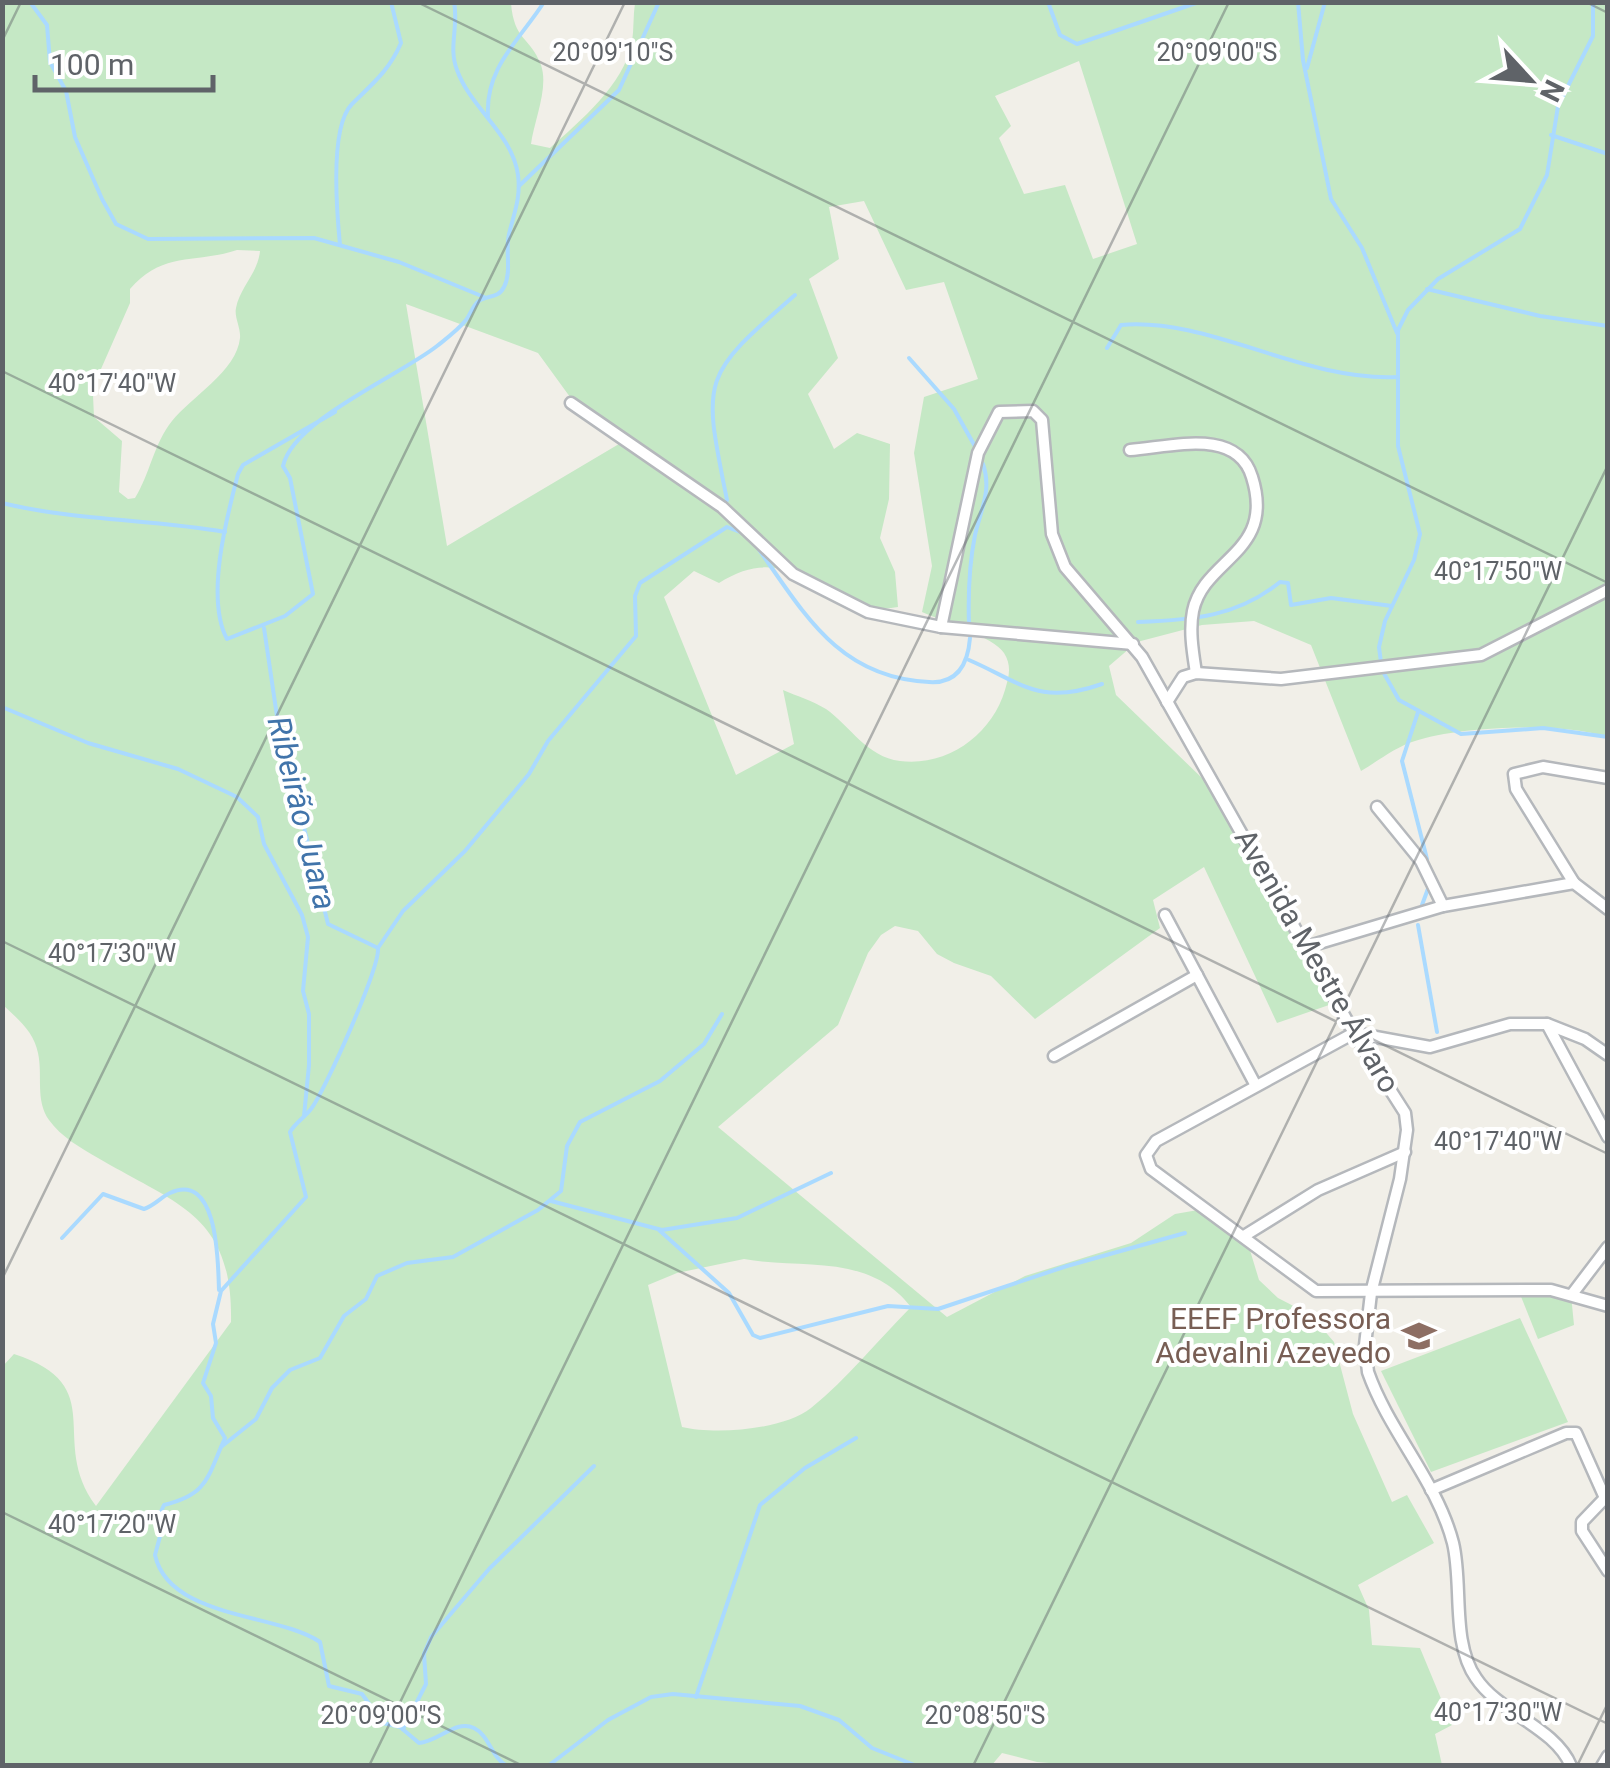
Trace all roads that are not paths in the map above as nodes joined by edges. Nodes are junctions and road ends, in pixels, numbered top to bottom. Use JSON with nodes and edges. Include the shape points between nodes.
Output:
{"nodes":[{"id":1,"x":570,"y":403,"type":"dead end"},
{"id":2,"x":1130,"y":450,"type":"dead end"},
{"id":3,"x":1608,"y":590,"type":"edge"},
{"id":4,"x":941,"y":627,"type":"junction"},
{"id":5,"x":1134,"y":644,"type":"junction"},
{"id":6,"x":1196,"y":672,"type":"junction"},
{"id":7,"x":1167,"y":702,"type":"junction"},
{"id":8,"x":1608,"y":778,"type":"edge"},
{"id":9,"x":1377,"y":807,"type":"dead end"},
{"id":10,"x":1574,"y":883,"type":"junction"},
{"id":11,"x":1443,"y":906,"type":"junction"},
{"id":12,"x":1608,"y":909,"type":"edge"},
{"id":13,"x":1165,"y":915,"type":"dead end"},
{"id":14,"x":1306,"y":947,"type":"junction"},
{"id":15,"x":1197,"y":975,"type":"junction"},
{"id":16,"x":1547,"y":1024,"type":"junction"},
{"id":17,"x":1354,"y":1033,"type":"junction"},
{"id":18,"x":1054,"y":1056,"type":"dead end"},
{"id":19,"x":1608,"y":1056,"type":"edge"},
{"id":20,"x":1256,"y":1084,"type":"junction"},
{"id":21,"x":1608,"y":1137,"type":"edge"},
{"id":22,"x":1404,"y":1152,"type":"junction"},
{"id":23,"x":1244,"y":1236,"type":"junction"},
{"id":24,"x":1608,"y":1247,"type":"edge"},
{"id":25,"x":1370,"y":1293,"type":"junction"},
{"id":26,"x":1572,"y":1293,"type":"junction"},
{"id":27,"x":1608,"y":1306,"type":"edge"},
{"id":28,"x":1431,"y":1490,"type":"junction"},
{"id":29,"x":1608,"y":1571,"type":"edge"},
{"id":30,"x":1608,"y":1756,"type":"edge"},
{"id":31,"x":1571,"y":1766,"type":"edge"},
{"id":32,"x":1602,"y":1766,"type":"edge"}],
"edges":[{"from":1,"to":4,"type":"street","via":[[722,508],[804,581],[868,612]]},
{"from":2,"to":6,"type":"street","via":[[1220,444],[1249,465],[1259,499],[1256,524],[1193,610]]},
{"from":3,"to":6,"type":"street","via":[[1490,652],[1251,680]]},
{"from":4,"to":5,"type":"street"},
{"from":4,"to":5,"type":"street","name":"Avenida Mestre Álvaro","via":[[981,445],[999,412],[1026,409],[1042,420],[1057,551]]},
{"from":5,"to":7,"type":"street","name":"Avenida Mestre Álvaro"},
{"from":6,"to":7,"type":"street","via":[[1179,681]]},
{"from":7,"to":14,"type":"street","name":"Avenida Mestre Álvaro"},
{"from":8,"to":10,"type":"street","via":[[1543,768],[1514,774]]},
{"from":9,"to":11,"type":"street","via":[[1421,861]]},
{"from":10,"to":11,"type":"street"},
{"from":10,"to":12,"type":"street"},
{"from":11,"to":14,"type":"street"},
{"from":13,"to":15,"type":"street"},
{"from":14,"to":17,"type":"street","name":"Avenida Mestre Álvaro"},
{"from":15,"to":18,"type":"street"},
{"from":15,"to":20,"type":"street"},
{"from":16,"to":17,"type":"street","via":[[1510,1024],[1430,1047]]},
{"from":16,"to":19,"type":"street"},
{"from":16,"to":21,"type":"street"},
{"from":17,"to":20,"type":"street"},
{"from":17,"to":22,"type":"street","name":"Avenida Mestre Álvaro","via":[[1405,1113]]},
{"from":20,"to":23,"type":"street","via":[[1148,1149],[1146,1162]]},
{"from":22,"to":23,"type":"street"},
{"from":22,"to":25,"type":"street","name":"Avenida Mestre Álvaro"},
{"from":23,"to":25,"type":"street","via":[[1306,1287],[1327,1294]]},
{"from":24,"to":26,"type":"street"},
{"from":25,"to":26,"type":"street"},
{"from":25,"to":28,"type":"street","name":"Avenida Mestre Álvaro","via":[[1368,1372]]},
{"from":26,"to":27,"type":"street"},
{"from":28,"to":29,"type":"street","via":[[1576,1433],[1605,1498],[1582,1522],[1582,1531]]},
{"from":28,"to":31,"type":"street","name":"Avenida Mestre Álvaro","via":[[1455,1553],[1469,1666],[1482,1687],[1561,1750]]},
{"from":30,"to":32,"type":"street"}]}
